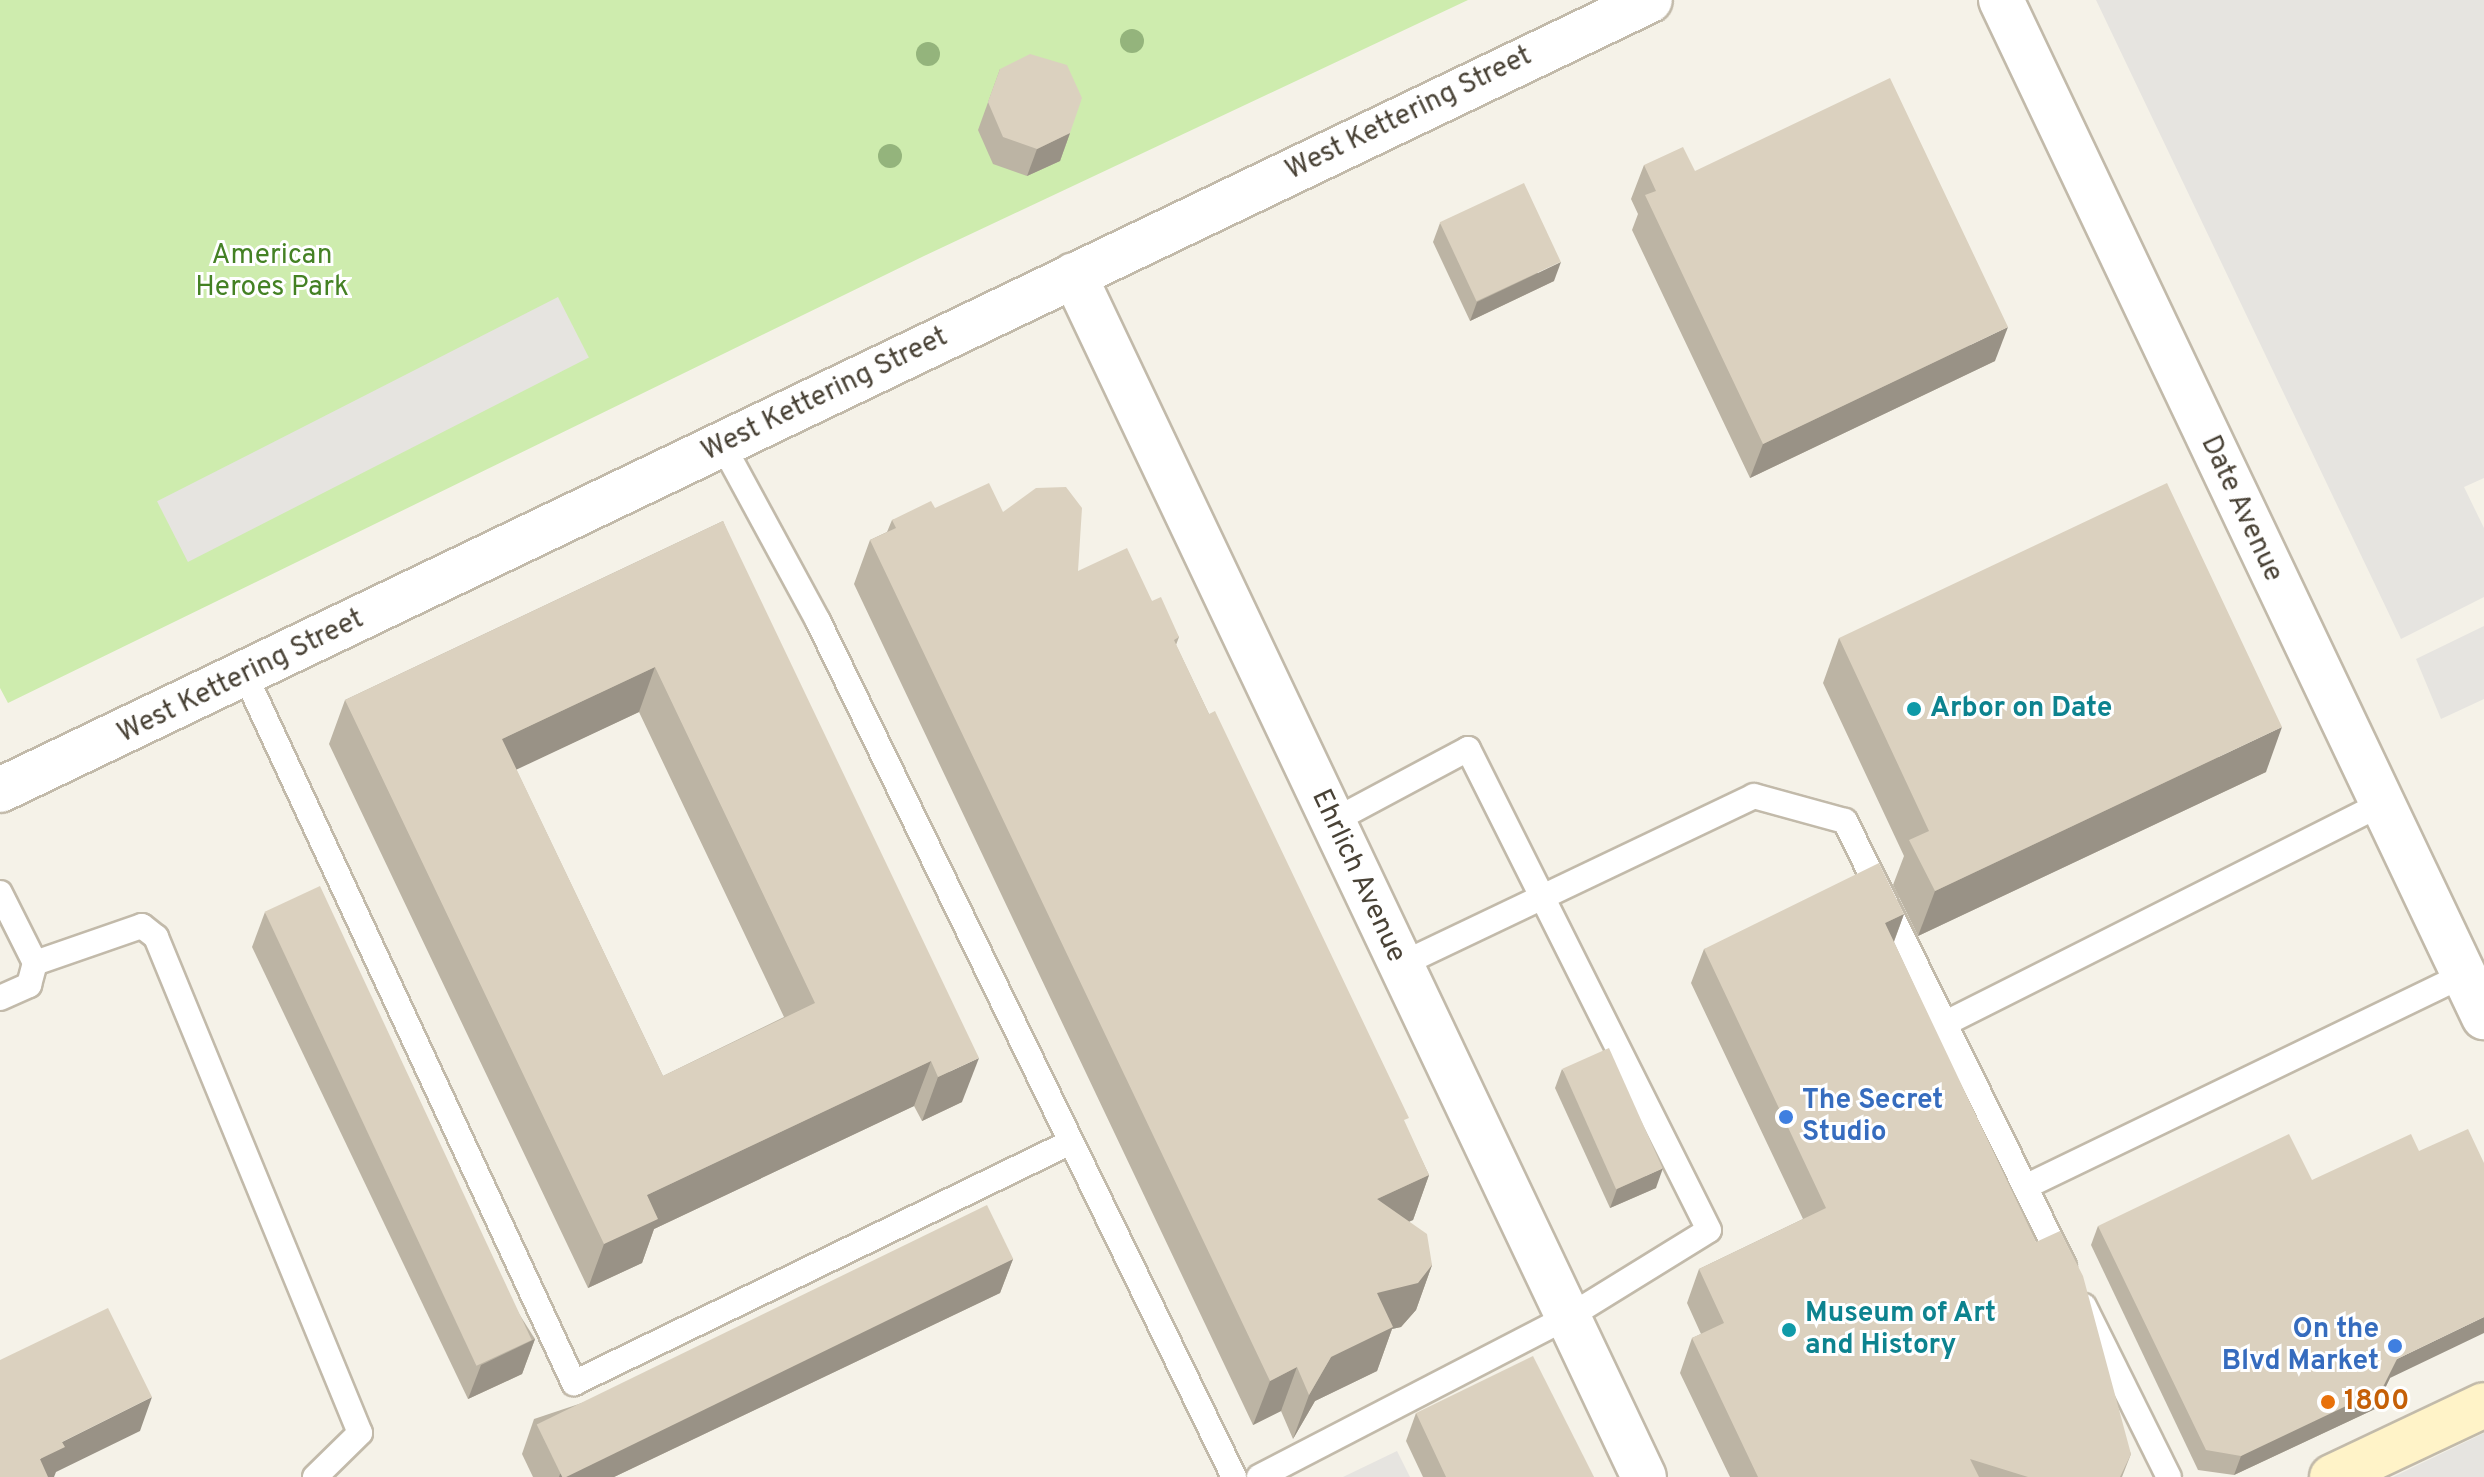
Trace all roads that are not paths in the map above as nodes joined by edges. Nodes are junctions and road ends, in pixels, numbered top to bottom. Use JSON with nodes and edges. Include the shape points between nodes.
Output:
{"nodes":[{"id":1,"x":1650,"y":0,"type":"edge"},
{"id":2,"x":2001,"y":0,"type":"edge"},
{"id":3,"x":1074,"y":275,"type":"junction"},
{"id":4,"x":722,"y":444,"type":"junction"},
{"id":5,"x":245,"y":675,"type":"junction"},
{"id":6,"x":0,"y":790,"type":"edge"},
{"id":7,"x":2382,"y":804,"type":"junction"},
{"id":8,"x":1333,"y":821,"type":"junction"},
{"id":9,"x":0,"y":893,"type":"edge"},
{"id":10,"x":1543,"y":899,"type":"junction"},
{"id":11,"x":35,"y":963,"type":"junction"},
{"id":12,"x":1400,"y":965,"type":"junction"},
{"id":13,"x":2464,"y":975,"type":"junction"},
{"id":14,"x":0,"y":998,"type":"edge"},
{"id":15,"x":2484,"y":1017,"type":"edge"},
{"id":16,"x":1944,"y":1024,"type":"junction"},
{"id":17,"x":1069,"y":1143,"type":"junction"},
{"id":18,"x":2025,"y":1187,"type":"junction"},
{"id":19,"x":1570,"y":1316,"type":"junction"},
{"id":20,"x":2484,"y":1405,"type":"edge"},
{"id":21,"x":315,"y":1477,"type":"edge"},
{"id":22,"x":1234,"y":1477,"type":"edge"},
{"id":23,"x":1259,"y":1477,"type":"edge"},
{"id":24,"x":1644,"y":1477,"type":"edge"},
{"id":25,"x":2169,"y":1477,"type":"edge"},
{"id":26,"x":2332,"y":1477,"type":"edge"}],
"edges":[{"from":1,"to":3,"type":"street","name":"West Kettering Street"},
{"from":2,"to":7,"type":"street","name":"Date Avenue"},
{"from":3,"to":4,"type":"street","name":"West Kettering Street"},
{"from":3,"to":8,"type":"street","name":"Ehrlich Avenue"},
{"from":4,"to":5,"type":"street","name":"West Kettering Street"},
{"from":4,"to":17,"type":"lane","via":[[818,621]]},
{"from":5,"to":6,"type":"street","name":"West Kettering Street"},
{"from":5,"to":17,"type":"lane","via":[[574,1383]]},
{"from":7,"to":13,"type":"street","name":"Date Avenue"},
{"from":7,"to":16,"type":"lane"},
{"from":8,"to":10,"type":"lane","via":[[1468,749]]},
{"from":8,"to":12,"type":"street","name":"Ehrlich Avenue"},
{"from":9,"to":11,"type":"lane"},
{"from":10,"to":12,"type":"lane"},
{"from":10,"to":16,"type":"lane","via":[[1754,796],[1845,821]]},
{"from":10,"to":19,"type":"lane","via":[[1709,1230]]},
{"from":11,"to":14,"type":"lane","via":[[29,985]]},
{"from":11,"to":21,"type":"lane","via":[[142,926],[156,937],[360,1433]]},
{"from":12,"to":19,"type":"street","name":"Ehrlich Avenue"},
{"from":13,"to":15,"type":"street","name":"Date Avenue"},
{"from":13,"to":18,"type":"lane"},
{"from":16,"to":18,"type":"lane"},
{"from":17,"to":22,"type":"lane"},
{"from":18,"to":25,"type":"lane"},
{"from":19,"to":23,"type":"lane"},
{"from":19,"to":24,"type":"street","name":"Ehrlich Avenue"},
{"from":20,"to":26,"type":"street"}]}
